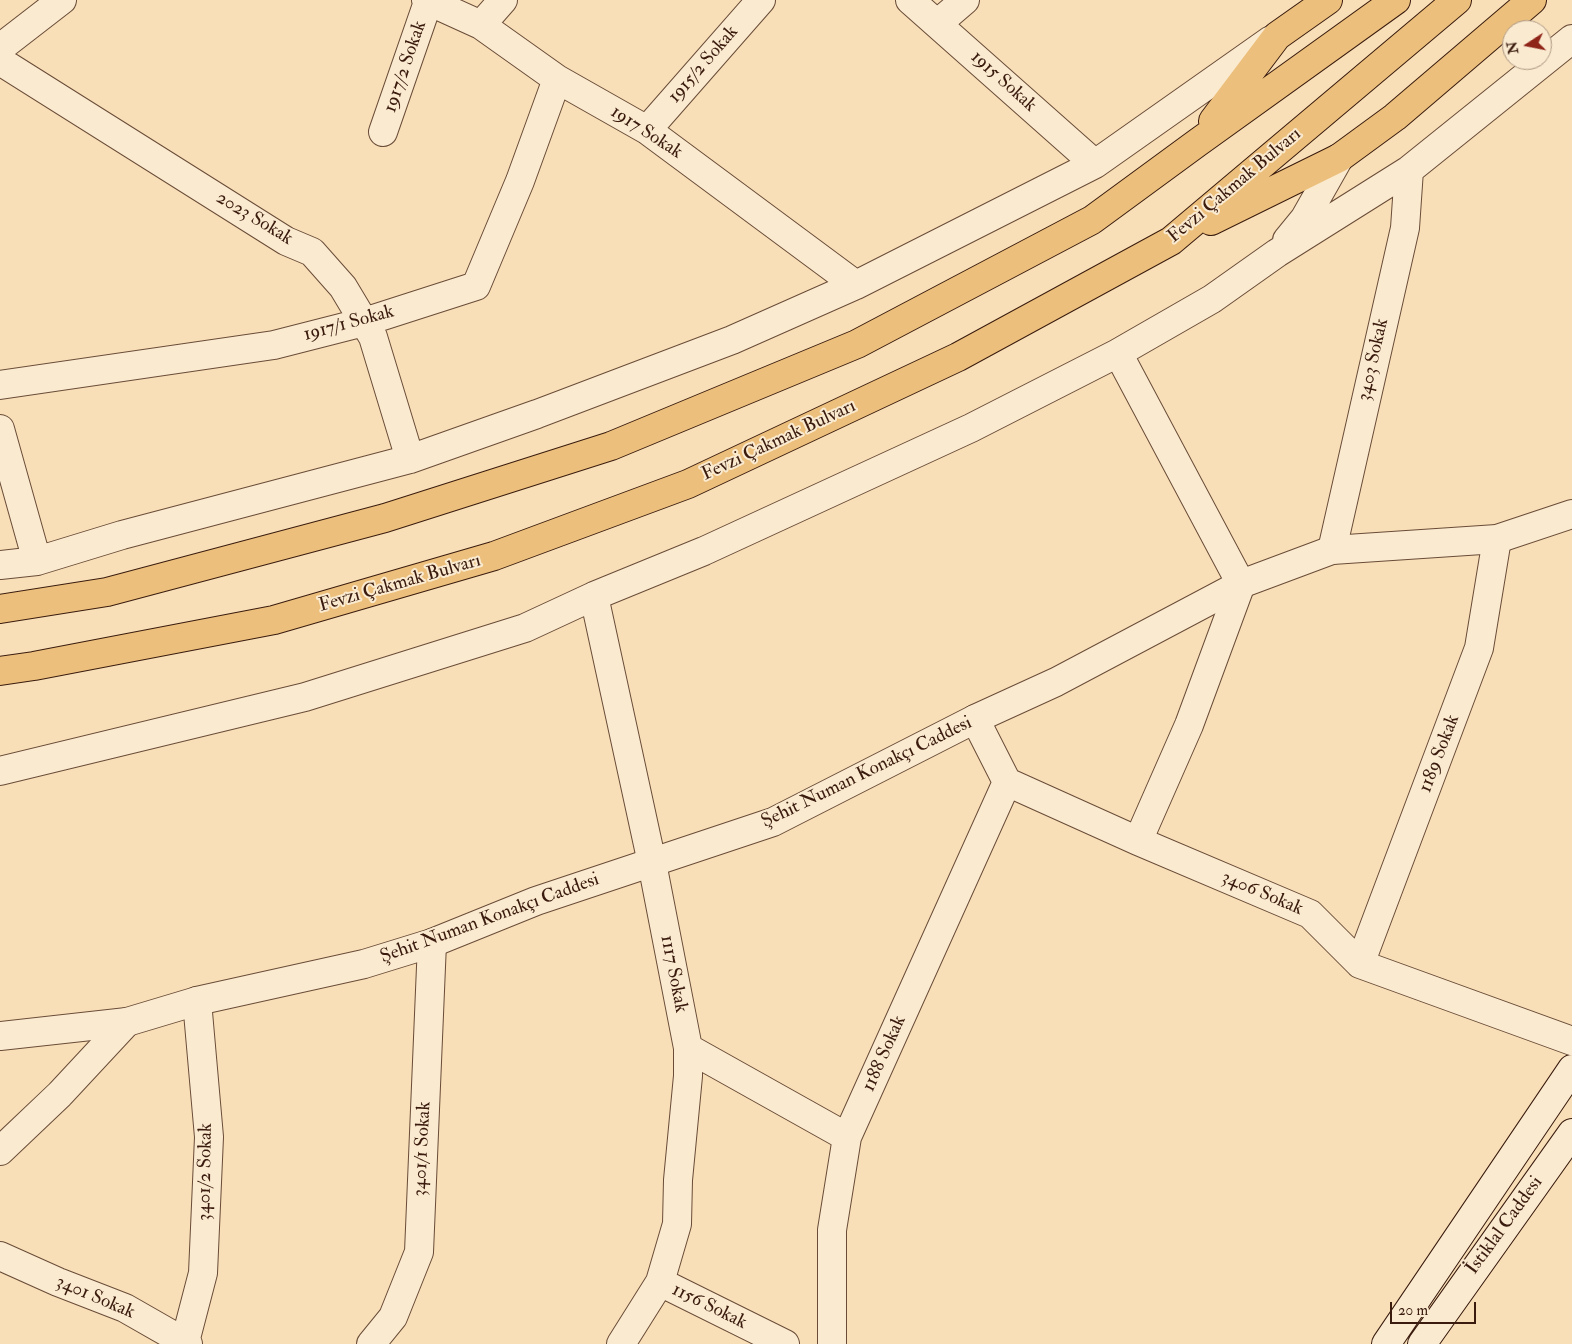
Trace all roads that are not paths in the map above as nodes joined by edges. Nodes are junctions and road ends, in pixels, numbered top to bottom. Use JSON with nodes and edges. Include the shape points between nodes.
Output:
{"nodes":[{"id":1,"x":62,"y":0,"type":"edge"},
{"id":2,"x":503,"y":0,"type":"edge"},
{"id":3,"x":760,"y":0,"type":"edge"},
{"id":4,"x":910,"y":0,"type":"edge"},
{"id":5,"x":965,"y":0,"type":"edge"},
{"id":6,"x":1328,"y":0,"type":"edge"},
{"id":7,"x":1396,"y":0,"type":"edge"},
{"id":8,"x":1457,"y":0,"type":"edge"},
{"id":9,"x":1532,"y":0,"type":"edge"},
{"id":10,"x":427,"y":1,"type":"edge"},
{"id":11,"x":937,"y":24,"type":"junction"},
{"id":12,"x":481,"y":25,"type":"junction"},
{"id":13,"x":1276,"y":36,"type":"junction"},
{"id":14,"x":1572,"y":39,"type":"edge"},
{"id":15,"x":0,"y":48,"type":"edge"},
{"id":16,"x":0,"y":61,"type":"edge"},
{"id":17,"x":557,"y":79,"type":"junction"},
{"id":18,"x":647,"y":130,"type":"junction"},
{"id":19,"x":383,"y":132,"type":"dead end"},
{"id":20,"x":1197,"y":143,"type":"junction"},
{"id":21,"x":1339,"y":158,"type":"junction"},
{"id":22,"x":1095,"y":164,"type":"junction"},
{"id":23,"x":1409,"y":170,"type":"junction"},
{"id":24,"x":1172,"y":241,"type":"junction"},
{"id":25,"x":1277,"y":253,"type":"junction"},
{"id":26,"x":856,"y":285,"type":"junction"},
{"id":27,"x":364,"y":322,"type":"junction"},
{"id":28,"x":1118,"y":353,"type":"junction"},
{"id":29,"x":0,"y":384,"type":"edge"},
{"id":30,"x":0,"y":430,"type":"edge"},
{"id":31,"x":410,"y":459,"type":"junction"},
{"id":32,"x":1572,"y":514,"type":"edge"},
{"id":33,"x":1497,"y":539,"type":"junction"},
{"id":34,"x":1332,"y":550,"type":"junction"},
{"id":35,"x":37,"y":562,"type":"junction"},
{"id":36,"x":0,"y":565,"type":"edge"},
{"id":37,"x":1241,"y":584,"type":"junction"},
{"id":38,"x":594,"y":596,"type":"junction"},
{"id":39,"x":0,"y":609,"type":"edge"},
{"id":40,"x":0,"y":670,"type":"edge"},
{"id":41,"x":975,"y":719,"type":"junction"},
{"id":42,"x":0,"y":771,"type":"edge"},
{"id":43,"x":1007,"y":782,"type":"junction"},
{"id":44,"x":1138,"y":841,"type":"junction"},
{"id":45,"x":652,"y":863,"type":"junction"},
{"id":46,"x":432,"y":942,"type":"junction"},
{"id":47,"x":1360,"y":964,"type":"junction"},
{"id":48,"x":197,"y":1001,"type":"junction"},
{"id":49,"x":127,"y":1022,"type":"junction"},
{"id":50,"x":0,"y":1036,"type":"edge"},
{"id":51,"x":1572,"y":1041,"type":"edge"},
{"id":52,"x":688,"y":1048,"type":"junction"},
{"id":53,"x":1572,"y":1069,"type":"edge"},
{"id":54,"x":1572,"y":1133,"type":"edge"},
{"id":55,"x":847,"y":1138,"type":"junction"},
{"id":56,"x":0,"y":1151,"type":"edge"},
{"id":57,"x":0,"y":1256,"type":"edge"},
{"id":58,"x":660,"y":1282,"type":"junction"},
{"id":59,"x":187,"y":1343,"type":"edge"},
{"id":60,"x":371,"y":1344,"type":"edge"},
{"id":61,"x":621,"y":1344,"type":"edge"},
{"id":62,"x":785,"y":1344,"type":"edge"},
{"id":63,"x":832,"y":1344,"type":"edge"},
{"id":64,"x":1386,"y":1344,"type":"edge"},
{"id":65,"x":1422,"y":1344,"type":"edge"}],
"edges":[{"from":1,"to":15,"type":"street"},
{"from":2,"to":12,"type":"street"},
{"from":3,"to":18,"type":"street","name":"1915/2 Sokak"},
{"from":4,"to":11,"type":"street","name":"1915 Sokak"},
{"from":5,"to":11,"type":"street"},
{"from":6,"to":13,"type":"main road"},
{"from":7,"to":20,"type":"main road"},
{"from":8,"to":24,"type":"main road","name":"Fevzi Çakmak Bulvarı"},
{"from":9,"to":21,"type":"main road","via":[[1395,118]]},
{"from":10,"to":12,"type":"street","name":"1917 Sokak"},
{"from":10,"to":19,"type":"street","name":"1917/2 Sokak"},
{"from":11,"to":22,"type":"street","name":"1915 Sokak"},
{"from":12,"to":17,"type":"street","name":"1917 Sokak"},
{"from":13,"to":20,"type":"main road"},
{"from":13,"to":22,"type":"street"},
{"from":14,"to":23,"type":"street"},
{"from":16,"to":27,"type":"street","name":"2023 Sokak","via":[[286,241],[312,252],[343,287]]},
{"from":17,"to":18,"type":"street","name":"1917 Sokak"},
{"from":17,"to":27,"type":"street","name":"1917/1 Sokak","via":[[520,181],[476,286]]},
{"from":18,"to":26,"type":"street","name":"1917 Sokak"},
{"from":20,"to":39,"type":"main road","via":[[1092,220],[857,344],[611,446],[385,518],[107,592]]},
{"from":21,"to":24,"type":"main road"},
{"from":21,"to":25,"type":"street","via":[[1305,218]]},
{"from":22,"to":26,"type":"street"},
{"from":23,"to":25,"type":"street"},
{"from":23,"to":34,"type":"street","name":"3403 Sokak","via":[[1404,228]]},
{"from":24,"to":40,"type":"main road","name":"Fevzi Çakmak Bulvarı","via":[[958,357],[688,484],[503,553],[274,620]]},
{"from":25,"to":28,"type":"street","via":[[1212,299]]},
{"from":26,"to":31,"type":"street","via":[[732,340]]},
{"from":27,"to":29,"type":"street","name":"1917/1 Sokak","via":[[274,345]]},
{"from":27,"to":31,"type":"street","name":"2023 Sokak","via":[[374,337]]},
{"from":28,"to":37,"type":"street"},
{"from":28,"to":38,"type":"street","via":[[971,428],[704,551]]},
{"from":30,"to":35,"type":"street"},
{"from":31,"to":35,"type":"street","via":[[122,535]]},
{"from":32,"to":33,"type":"street","name":"Şehit Numan Konakçı Caddesi"},
{"from":33,"to":34,"type":"street","name":"Şehit Numan Konakçı Caddesi"},
{"from":33,"to":47,"type":"street","name":"1189 Sokak","via":[[1479,648]]},
{"from":34,"to":37,"type":"street","name":"Şehit Numan Konakçı Caddesi"},
{"from":35,"to":36,"type":"street"},
{"from":37,"to":41,"type":"street","name":"Şehit Numan Konakçı Caddesi","via":[[1056,682]]},
{"from":37,"to":44,"type":"street","via":[[1189,725]]},
{"from":38,"to":42,"type":"street","via":[[524,628],[305,697]]},
{"from":38,"to":45,"type":"street","name":"1117 Sokak"},
{"from":41,"to":43,"type":"street"},
{"from":41,"to":45,"type":"street","name":"Şehit Numan Konakçı Caddesi","via":[[773,822]]},
{"from":43,"to":44,"type":"street","name":"3406 Sokak"},
{"from":43,"to":55,"type":"street","name":"1188 Sokak"},
{"from":44,"to":47,"type":"street","name":"3406 Sokak","via":[[1310,914]]},
{"from":45,"to":46,"type":"street","name":"Şehit Numan Konakçı Caddesi","via":[[536,901]]},
{"from":45,"to":52,"type":"street","name":"1117 Sokak"},
{"from":46,"to":48,"type":"street","name":"Şehit Numan Konakçı Caddesi","via":[[364,964]]},
{"from":46,"to":60,"type":"street","name":"3401/1 Sokak","via":[[419,1252],[393,1317]]},
{"from":47,"to":51,"type":"street","name":"3406 Sokak"},
{"from":48,"to":49,"type":"street","name":"Şehit Numan Konakçı Caddesi"},
{"from":48,"to":59,"type":"street","name":"3401/2 Sokak","via":[[209,1137],[203,1273]]},
{"from":49,"to":50,"type":"street","name":"Şehit Numan Konakçı Caddesi"},
{"from":49,"to":56,"type":"street","via":[[60,1094]]},
{"from":52,"to":55,"type":"street"},
{"from":52,"to":58,"type":"street","name":"1117 Sokak","via":[[677,1224]]},
{"from":53,"to":64,"type":"street"},
{"from":54,"to":65,"type":"street","name":"İstiklal Caddesi"},
{"from":55,"to":63,"type":"street","name":"1188 Sokak","via":[[832,1230]]},
{"from":57,"to":59,"type":"street","name":"3401 Sokak","via":[[125,1308]]},
{"from":58,"to":61,"type":"street","name":"1117 Sokak"},
{"from":58,"to":62,"type":"street","name":"1156 Sokak"}]}
